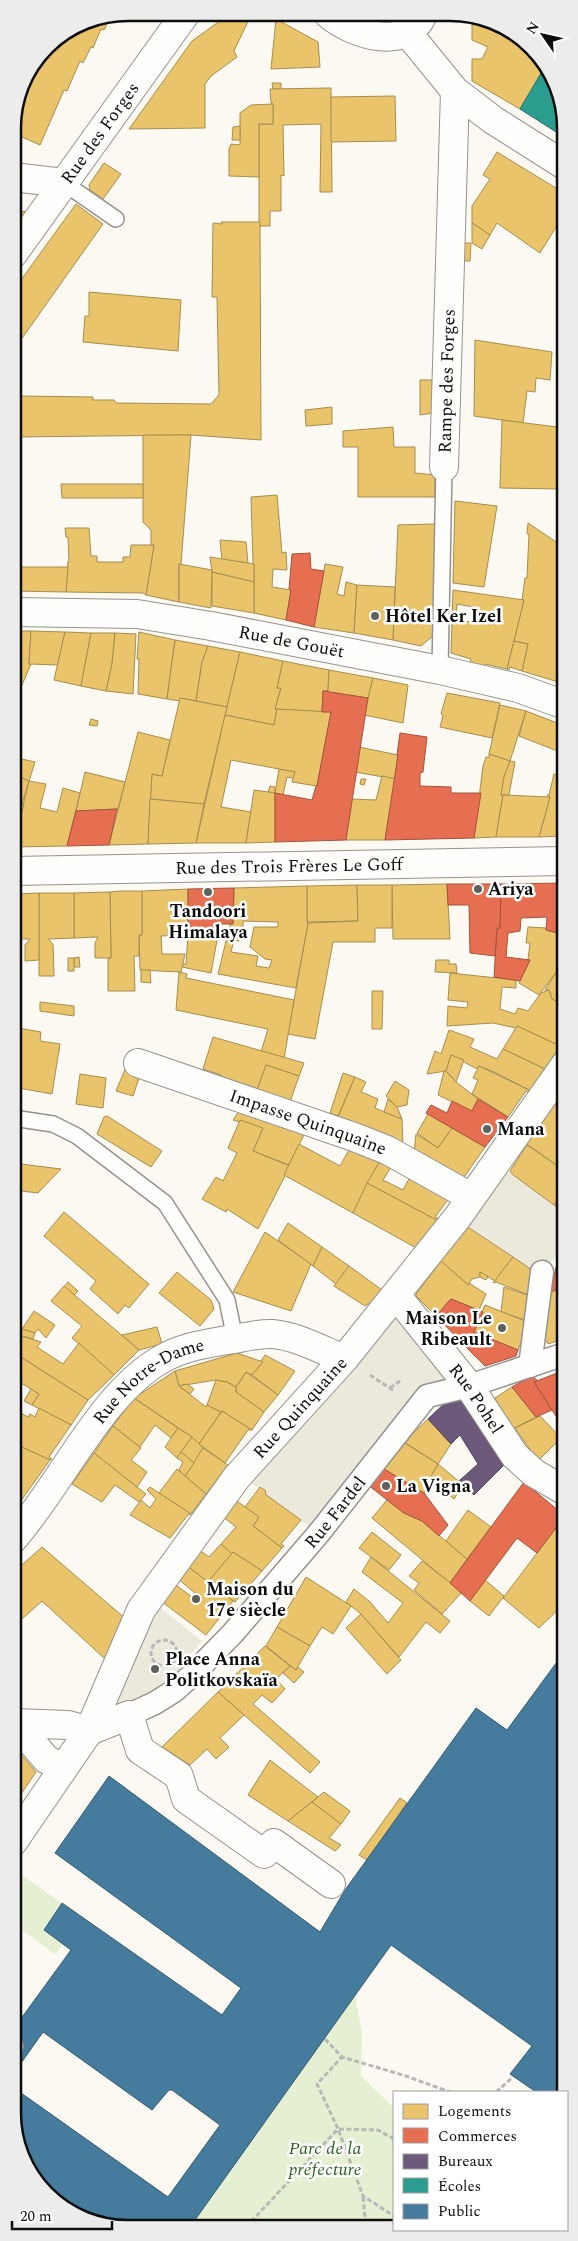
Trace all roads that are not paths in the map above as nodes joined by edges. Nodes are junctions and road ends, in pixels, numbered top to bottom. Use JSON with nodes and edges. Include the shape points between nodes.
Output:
{"nodes":[{"id":1,"x":180,"y":21,"type":"edge"},
{"id":2,"x":339,"y":21,"type":"edge"},
{"id":3,"x":415,"y":23,"type":"edge"},
{"id":4,"x":454,"y":91,"type":"junction"},
{"id":5,"x":557,"y":161,"type":"edge"},
{"id":6,"x":21,"y":178,"type":"edge"},
{"id":7,"x":64,"y":183,"type":"junction"},
{"id":8,"x":116,"y":220,"type":"dead end"},
{"id":9,"x":21,"y":243,"type":"edge"},
{"id":10,"x":444,"y":466,"type":"joint"},
{"id":11,"x":21,"y":612,"type":"edge"},
{"id":12,"x":440,"y":670,"type":"junction"},
{"id":13,"x":557,"y":702,"type":"edge"},
{"id":14,"x":557,"y":861,"type":"edge"},
{"id":15,"x":21,"y":872,"type":"edge"},
{"id":16,"x":138,"y":1063,"type":"dead end"},
{"id":17,"x":557,"y":1076,"type":"edge"},
{"id":18,"x":21,"y":1119,"type":"edge"},
{"id":19,"x":470,"y":1197,"type":"junction"},
{"id":20,"x":542,"y":1272,"type":"dead end"},
{"id":21,"x":396,"y":1295,"type":"junction"},
{"id":22,"x":235,"y":1339,"type":"junction"},
{"id":23,"x":557,"y":1357,"type":"edge"},
{"id":24,"x":344,"y":1359,"type":"junction"},
{"id":25,"x":530,"y":1366,"type":"junction"},
{"id":26,"x":469,"y":1386,"type":"junction"},
{"id":27,"x":557,"y":1486,"type":"edge"},
{"id":28,"x":21,"y":1528,"type":"edge"},
{"id":29,"x":129,"y":1714,"type":"junction"},
{"id":30,"x":21,"y":1722,"type":"edge"},
{"id":31,"x":21,"y":1730,"type":"edge"},
{"id":32,"x":89,"y":1730,"type":"junction"},
{"id":33,"x":63,"y":1769,"type":"junction"},
{"id":34,"x":21,"y":1830,"type":"edge"},
{"id":35,"x":331,"y":1884,"type":"dead end"}],
"edges":[{"from":1,"to":7,"type":"street","name":"Rue des Forges"},
{"from":2,"to":3,"type":"street","via":[[353,30],[376,37],[392,37]]},
{"from":3,"to":4,"type":"street"},
{"from":4,"to":5,"type":"street"},
{"from":4,"to":10,"type":"street","name":"Rampe des Forges"},
{"from":6,"to":7,"type":"street"},
{"from":7,"to":8,"type":"lane"},
{"from":7,"to":9,"type":"street","name":"Rue des Forges"},
{"from":10,"to":12,"type":"lane","name":"Rampe des Forges"},
{"from":11,"to":12,"type":"street","name":"Rue de Gouët","via":[[136,614]]},
{"from":12,"to":13,"type":"street","name":"Rue de Gouët","via":[[518,688]]},
{"from":14,"to":15,"type":"street","name":"Rue des Trois Frères Le Goff"},
{"from":16,"to":19,"type":"street","name":"Impasse Quinquaine","via":[[387,1150]]},
{"from":17,"to":19,"type":"street","name":"Rue Quinquaine"},
{"from":18,"to":22,"type":"lane","via":[[53,1124],[77,1136],[165,1203],[227,1300]]},
{"from":19,"to":21,"type":"street","name":"Rue Quinquaine"},
{"from":20,"to":25,"type":"street"},
{"from":21,"to":24,"type":"street","name":"Rue Quinquaine"},
{"from":21,"to":26,"type":"street","name":"Rue Pohel"},
{"from":22,"to":24,"type":"street","name":"Rue Notre-Dame","via":[[273,1334]]},
{"from":22,"to":28,"type":"street","name":"Rue Notre-Dame","via":[[196,1345],[162,1359],[134,1379],[107,1408],[32,1518]]},
{"from":23,"to":25,"type":"street","name":"Rue Fardel"},
{"from":24,"to":32,"type":"street","name":"Rue Quinquaine","via":[[237,1477],[141,1610]]},
{"from":25,"to":26,"type":"street","name":"Rue Fardel"},
{"from":26,"to":27,"type":"street","name":"Rue Pohel","via":[[515,1456],[534,1473]]},
{"from":26,"to":29,"type":"street","name":"Rue Fardel","via":[[427,1396],[319,1533],[226,1640],[174,1691]]},
{"from":29,"to":32,"type":"street","name":"Rue Fardel"},
{"from":29,"to":35,"type":"street","via":[[140,1750],[179,1776],[186,1799],[264,1854],[274,1843]]},
{"from":30,"to":32,"type":"street","via":[[68,1725]]},
{"from":31,"to":33,"type":"street","via":[[46,1759]]},
{"from":32,"to":33,"type":"street","name":"Rue Quinquaine"},
{"from":33,"to":34,"type":"street","name":"Rue Quinquaine"}]}
